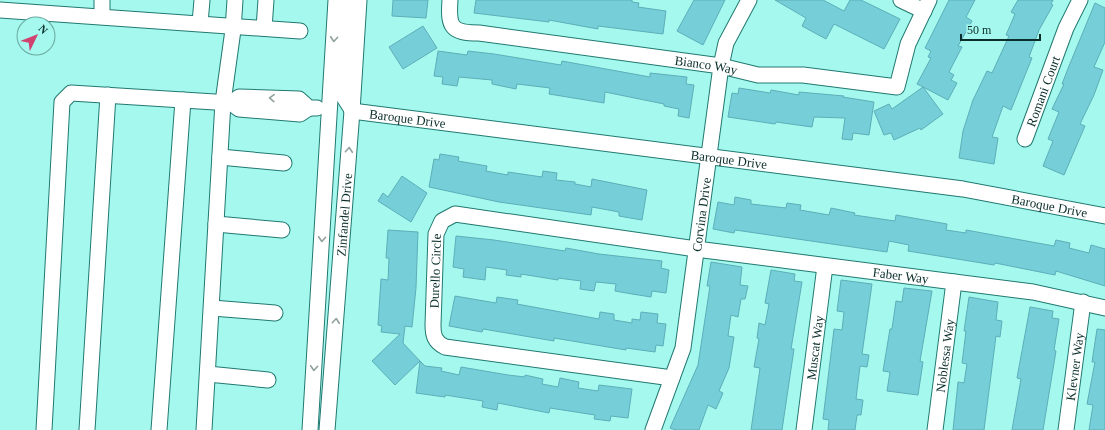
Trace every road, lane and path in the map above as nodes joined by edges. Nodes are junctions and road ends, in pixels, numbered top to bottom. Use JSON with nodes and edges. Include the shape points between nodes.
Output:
{"nodes":[{"id":1,"x":102,"y":0,"type":"edge"},
{"id":2,"x":202,"y":0,"type":"edge"},
{"id":3,"x":235,"y":0,"type":"edge"},
{"id":4,"x":266,"y":0,"type":"edge"},
{"id":5,"x":336,"y":0,"type":"edge"},
{"id":6,"x":347,"y":0,"type":"edge"},
{"id":7,"x":359,"y":0,"type":"edge"},
{"id":8,"x":450,"y":0,"type":"edge"},
{"id":9,"x":749,"y":0,"type":"edge"},
{"id":10,"x":901,"y":0,"type":"edge"},
{"id":11,"x":1080,"y":0,"type":"edge"},
{"id":12,"x":42,"y":6,"type":"edge"},
{"id":13,"x":926,"y":6,"type":"edge"},
{"id":14,"x":0,"y":10,"type":"edge"},
{"id":15,"x":102,"y":16,"type":"junction"},
{"id":16,"x":200,"y":23,"type":"junction"},
{"id":17,"x":233,"y":25,"type":"junction"},
{"id":18,"x":264,"y":28,"type":"junction"},
{"id":19,"x":300,"y":31,"type":"dead end"},
{"id":20,"x":721,"y":66,"type":"junction"},
{"id":21,"x":108,"y":95,"type":"junction"},
{"id":22,"x":184,"y":100,"type":"junction"},
{"id":23,"x":227,"y":103,"type":"junction"},
{"id":24,"x":330,"y":106,"type":"junction"},
{"id":25,"x":352,"y":111,"type":"junction"},
{"id":26,"x":1025,"y":139,"type":"dead end"},
{"id":27,"x":220,"y":157,"type":"junction"},
{"id":28,"x":708,"y":157,"type":"junction"},
{"id":29,"x":284,"y":163,"type":"dead end"},
{"id":30,"x":1105,"y":216,"type":"edge"},
{"id":31,"x":216,"y":224,"type":"junction"},
{"id":32,"x":282,"y":230,"type":"dead end"},
{"id":33,"x":696,"y":249,"type":"junction"},
{"id":34,"x":341,"y":260,"type":"junction"},
{"id":35,"x":825,"y":266,"type":"junction"},
{"id":36,"x":954,"y":282,"type":"junction"},
{"id":37,"x":1082,"y":302,"type":"junction"},
{"id":38,"x":212,"y":308,"type":"junction"},
{"id":39,"x":1105,"y":308,"type":"edge"},
{"id":40,"x":275,"y":313,"type":"dead end"},
{"id":41,"x":208,"y":374,"type":"junction"},
{"id":42,"x":672,"y":378,"type":"junction"},
{"id":43,"x":268,"y":380,"type":"dead end"},
{"id":44,"x":44,"y":430,"type":"edge"},
{"id":45,"x":87,"y":430,"type":"edge"},
{"id":46,"x":159,"y":430,"type":"edge"},
{"id":47,"x":204,"y":430,"type":"edge"},
{"id":48,"x":310,"y":430,"type":"edge"},
{"id":49,"x":327,"y":430,"type":"edge"},
{"id":50,"x":652,"y":430,"type":"edge"},
{"id":51,"x":804,"y":430,"type":"edge"},
{"id":52,"x":935,"y":430,"type":"edge"},
{"id":53,"x":1066,"y":430,"type":"edge"}],
"edges":[{"from":1,"to":15,"type":"street"},
{"from":2,"to":16,"type":"street"},
{"from":3,"to":17,"type":"street"},
{"from":4,"to":18,"type":"street"},
{"from":5,"to":24,"type":"street","name":"Zinfandel Drive","one_way":true},
{"from":6,"to":25,"type":"street","via":[[342,84],[343,96]]},
{"from":7,"to":25,"type":"street","name":"Zinfandel Drive"},
{"from":8,"to":20,"type":"street","name":"Bianco Way","via":[[450,20],[456,30],[463,33],[479,33]]},
{"from":9,"to":20,"type":"street","name":"Corvina Drive","via":[[726,43]]},
{"from":10,"to":13,"type":"street"},
{"from":11,"to":26,"type":"street","name":"Romani Court","via":[[1066,28]]},
{"from":12,"to":14,"type":"street"},
{"from":12,"to":15,"type":"street"},
{"from":13,"to":20,"type":"street","name":"Bianco Way","via":[[908,44],[897,87],[803,75],[758,75]]},
{"from":15,"to":16,"type":"street"},
{"from":16,"to":17,"type":"street"},
{"from":17,"to":18,"type":"street"},
{"from":17,"to":23,"type":"street"},
{"from":18,"to":19,"type":"street"},
{"from":20,"to":28,"type":"street","name":"Corvina Drive"},
{"from":21,"to":22,"type":"street"},
{"from":21,"to":44,"type":"street","via":[[71,93],[62,102]]},
{"from":21,"to":45,"type":"street"},
{"from":22,"to":23,"type":"street"},
{"from":22,"to":46,"type":"street"},
{"from":23,"to":24,"type":"street","via":[[238,97],[299,99],[309,108]]},
{"from":23,"to":27,"type":"street"},
{"from":24,"to":34,"type":"street","via":[[336,114],[338,125],[333,219]]},
{"from":24,"to":48,"type":"street","name":"Zinfandel Drive","one_way":true},
{"from":25,"to":28,"type":"street","name":"Baroque Drive"},
{"from":34,"to":25,"type":"street","name":"Zinfandel Drive","one_way":true},
{"from":27,"to":29,"type":"street"},
{"from":27,"to":31,"type":"street"},
{"from":28,"to":30,"type":"street","name":"Baroque Drive","via":[[963,189]]},
{"from":28,"to":33,"type":"street","name":"Corvina Drive"},
{"from":31,"to":32,"type":"street"},
{"from":31,"to":38,"type":"street"},
{"from":33,"to":35,"type":"street","name":"Faber Way"},
{"from":33,"to":42,"type":"street","name":"Corvina Drive","via":[[683,348]]},
{"from":33,"to":42,"type":"street","name":"Durello Circle","via":[[455,214],[442,221],[436,234],[433,330],[438,343],[445,347]]},
{"from":49,"to":34,"type":"street","name":"Zinfandel Drive","one_way":true},
{"from":35,"to":36,"type":"street","name":"Faber Way"},
{"from":35,"to":51,"type":"street","name":"Muscat Way"},
{"from":36,"to":37,"type":"street","name":"Faber Way","via":[[1033,292]]},
{"from":36,"to":52,"type":"street","name":"Noblessa Way"},
{"from":37,"to":39,"type":"street","name":"Faber Way"},
{"from":37,"to":53,"type":"street","name":"Klevner Way"},
{"from":38,"to":40,"type":"street"},
{"from":38,"to":41,"type":"street"},
{"from":41,"to":43,"type":"street"},
{"from":41,"to":47,"type":"street"},
{"from":42,"to":50,"type":"street","name":"Corvina Drive"}]}
